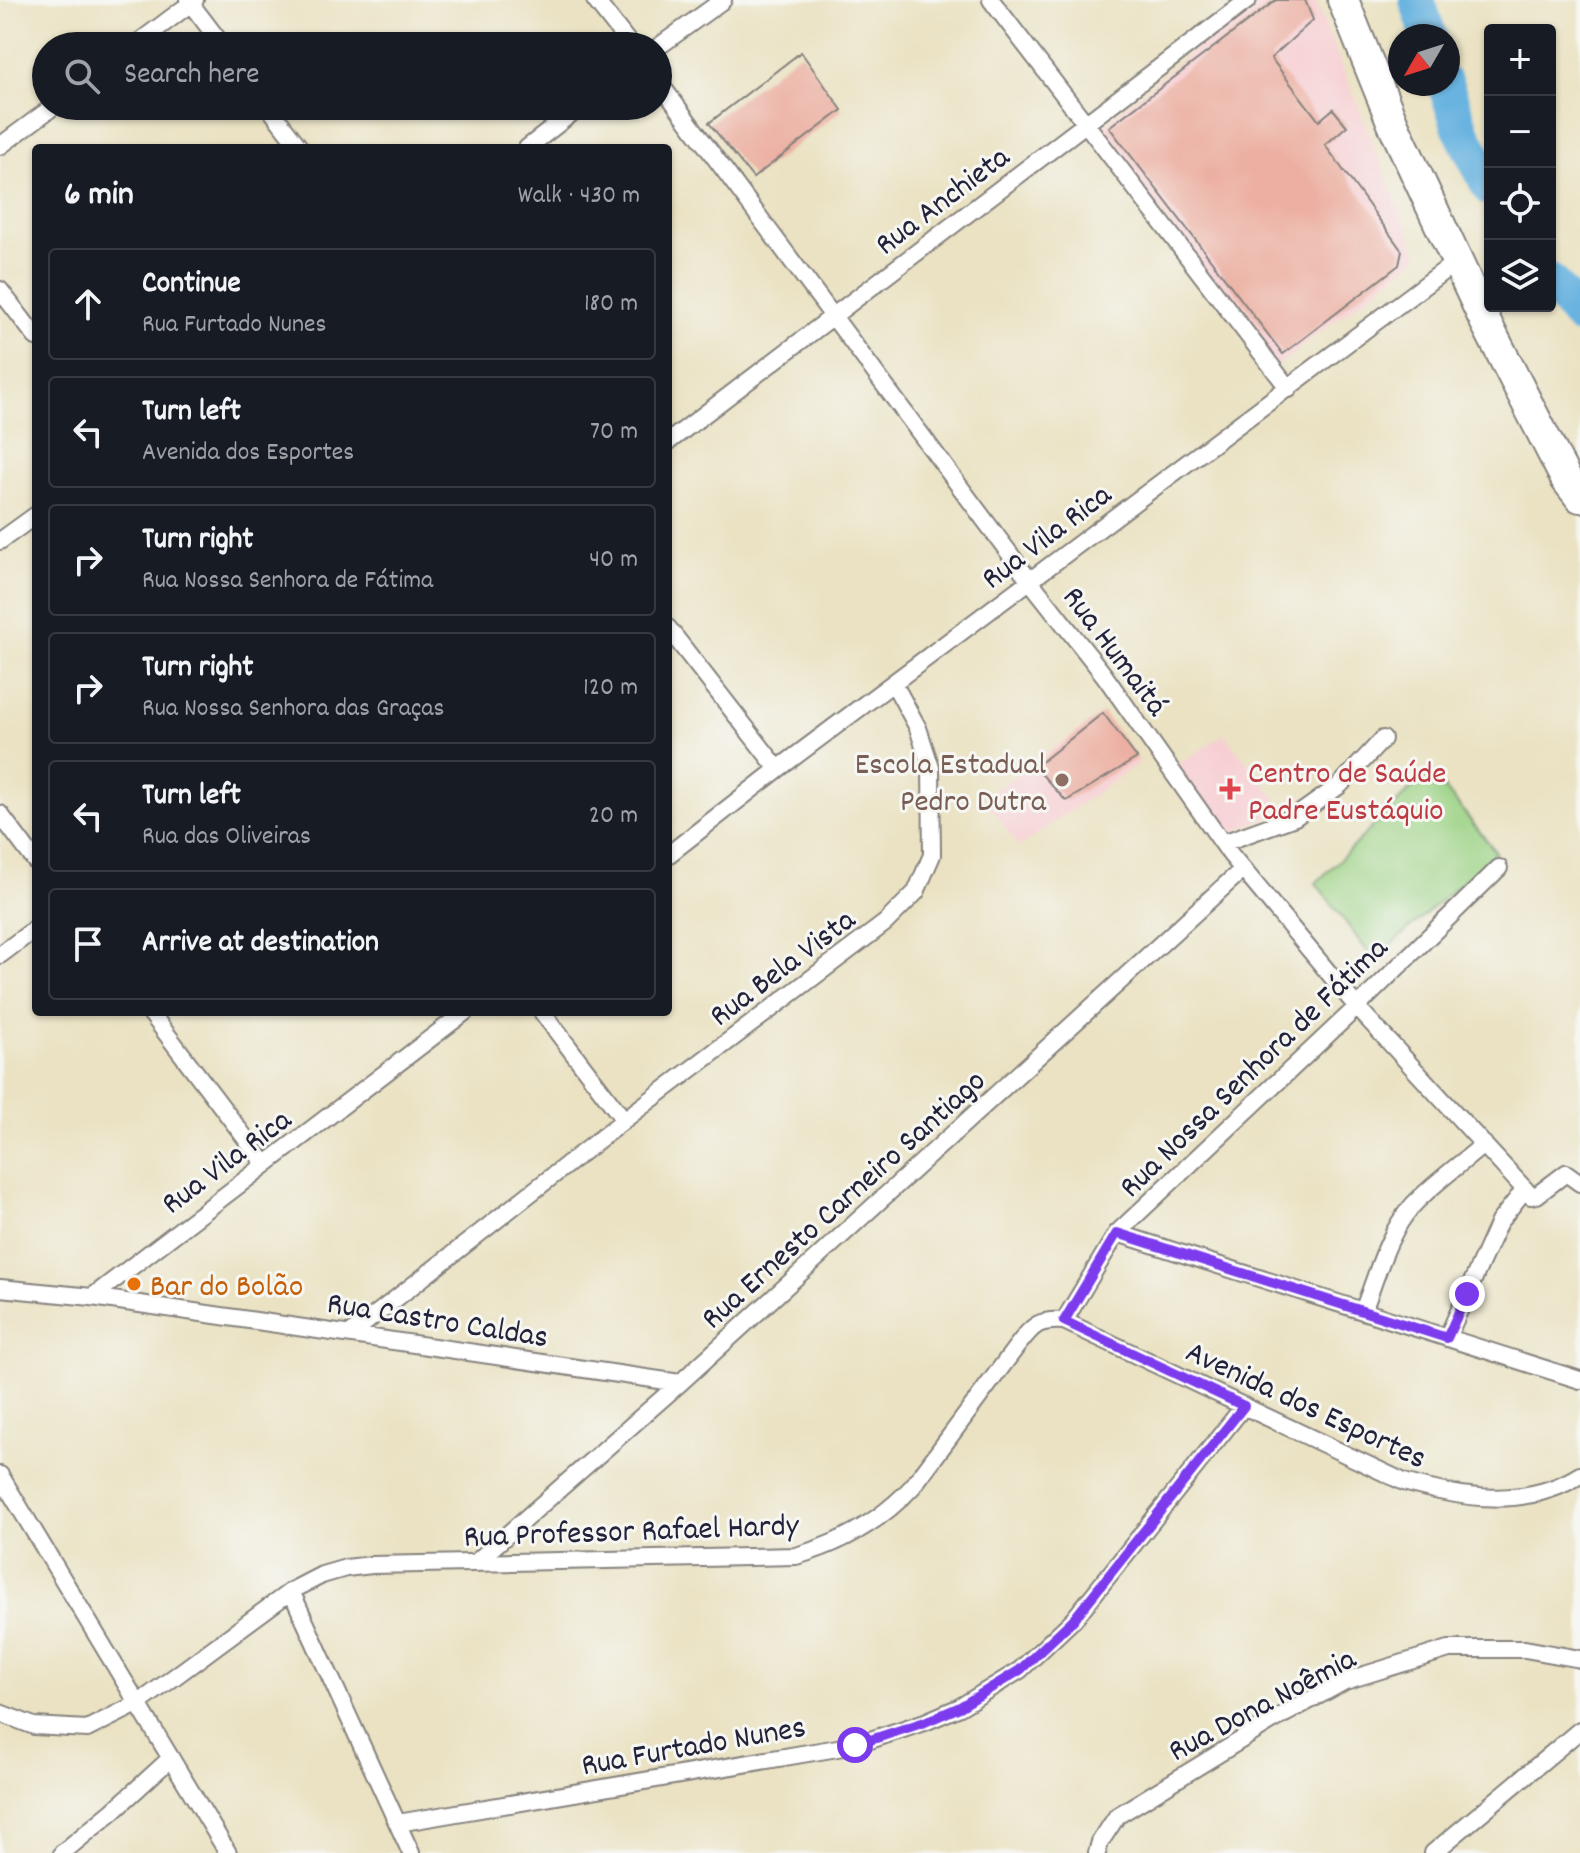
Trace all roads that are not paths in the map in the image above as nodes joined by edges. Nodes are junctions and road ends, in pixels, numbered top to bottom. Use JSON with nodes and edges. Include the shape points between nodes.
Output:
{"nodes":[{"id":1,"x":595,"y":0,"type":"edge"},
{"id":2,"x":723,"y":0,"type":"edge"},
{"id":3,"x":991,"y":0,"type":"edge"},
{"id":4,"x":1248,"y":0,"type":"edge"},
{"id":5,"x":1343,"y":0,"type":"edge"},
{"id":6,"x":191,"y":1,"type":"edge"},
{"id":7,"x":152,"y":32,"type":"edge"},
{"id":8,"x":213,"y":32,"type":"edge"},
{"id":9,"x":620,"y":32,"type":"edge"},
{"id":10,"x":672,"y":37,"type":"edge"},
{"id":11,"x":672,"y":100,"type":"edge"},
{"id":12,"x":35,"y":120,"type":"edge"},
{"id":13,"x":279,"y":120,"type":"edge"},
{"id":14,"x":563,"y":120,"type":"edge"},
{"id":15,"x":1085,"y":124,"type":"junction"},
{"id":16,"x":297,"y":144,"type":"edge"},
{"id":17,"x":532,"y":144,"type":"edge"},
{"id":18,"x":0,"y":146,"type":"edge"},
{"id":19,"x":1457,"y":261,"type":"junction"},
{"id":20,"x":0,"y":290,"type":"edge"},
{"id":21,"x":833,"y":316,"type":"junction"},
{"id":22,"x":32,"y":332,"type":"edge"},
{"id":23,"x":1289,"y":389,"type":"junction"},
{"id":24,"x":672,"y":439,"type":"edge"},
{"id":25,"x":1580,"y":497,"type":"edge"},
{"id":26,"x":32,"y":518,"type":"edge"},
{"id":27,"x":0,"y":541,"type":"edge"},
{"id":28,"x":1030,"y":581,"type":"junction"},
{"id":29,"x":672,"y":633,"type":"edge"},
{"id":30,"x":894,"y":684,"type":"junction"},
{"id":31,"x":1383,"y":739,"type":"dead end"},
{"id":32,"x":778,"y":769,"type":"junction"},
{"id":33,"x":0,"y":814,"type":"edge"},
{"id":34,"x":1223,"y":843,"type":"junction"},
{"id":35,"x":672,"y":852,"type":"edge"},
{"id":36,"x":32,"y":857,"type":"edge"},
{"id":37,"x":1499,"y":868,"type":"dead end"},
{"id":38,"x":1243,"y":869,"type":"junction"},
{"id":39,"x":32,"y":931,"type":"edge"},
{"id":40,"x":0,"y":955,"type":"edge"},
{"id":41,"x":1357,"y":1007,"type":"junction"},
{"id":42,"x":153,"y":1016,"type":"edge"},
{"id":43,"x":460,"y":1016,"type":"edge"},
{"id":44,"x":545,"y":1016,"type":"edge"},
{"id":45,"x":624,"y":1120,"type":"junction"},
{"id":46,"x":1484,"y":1144,"type":"junction"},
{"id":47,"x":265,"y":1164,"type":"junction"},
{"id":48,"x":1580,"y":1183,"type":"edge"},
{"id":49,"x":1525,"y":1189,"type":"junction"},
{"id":50,"x":1117,"y":1233,"type":"junction"},
{"id":51,"x":0,"y":1288,"type":"edge"},
{"id":52,"x":92,"y":1297,"type":"junction"},
{"id":53,"x":1363,"y":1311,"type":"junction"},
{"id":54,"x":1064,"y":1321,"type":"junction"},
{"id":55,"x":352,"y":1333,"type":"junction"},
{"id":56,"x":1447,"y":1338,"type":"junction"},
{"id":57,"x":1580,"y":1380,"type":"edge"},
{"id":58,"x":680,"y":1383,"type":"junction"},
{"id":59,"x":1244,"y":1406,"type":"junction"},
{"id":60,"x":0,"y":1475,"type":"edge"},
{"id":61,"x":1580,"y":1475,"type":"edge"},
{"id":62,"x":475,"y":1563,"type":"junction"},
{"id":63,"x":291,"y":1591,"type":"junction"},
{"id":64,"x":1580,"y":1659,"type":"edge"},
{"id":65,"x":139,"y":1703,"type":"junction"},
{"id":66,"x":0,"y":1713,"type":"edge"},
{"id":67,"x":1580,"y":1730,"type":"edge"},
{"id":68,"x":171,"y":1758,"type":"junction"},
{"id":69,"x":398,"y":1823,"type":"junction"},
{"id":70,"x":62,"y":1853,"type":"edge"},
{"id":71,"x":228,"y":1853,"type":"edge"},
{"id":72,"x":411,"y":1853,"type":"edge"},
{"id":73,"x":1097,"y":1853,"type":"edge"},
{"id":74,"x":1433,"y":1853,"type":"edge"}],
"edges":[{"from":1,"to":9,"type":"street"},
{"from":2,"to":10,"type":"street"},
{"from":3,"to":15,"type":"street"},
{"from":4,"to":15,"type":"street","name":"Rua Anchieta"},
{"from":5,"to":19,"type":"highway"},
{"from":6,"to":7,"type":"street"},
{"from":6,"to":8,"type":"street"},
{"from":11,"to":21,"type":"street","name":"Rua Humaitá"},
{"from":12,"to":18,"type":"street"},
{"from":13,"to":16,"type":"street"},
{"from":14,"to":17,"type":"street"},
{"from":15,"to":21,"type":"street","name":"Rua Anchieta"},
{"from":15,"to":23,"type":"street"},
{"from":19,"to":23,"type":"street","name":"Rua Vila Rica"},
{"from":19,"to":25,"type":"highway","via":[[1537,424]]},
{"from":20,"to":22,"type":"street"},
{"from":21,"to":24,"type":"street","name":"Rua Anchieta"},
{"from":21,"to":28,"type":"street","name":"Rua Humaitá"},
{"from":23,"to":28,"type":"street","name":"Rua Vila Rica"},
{"from":26,"to":27,"type":"street"},
{"from":28,"to":30,"type":"street","name":"Rua Vila Rica"},
{"from":28,"to":34,"type":"street","name":"Rua Humaitá"},
{"from":29,"to":32,"type":"street"},
{"from":30,"to":32,"type":"street","name":"Rua Vila Rica"},
{"from":30,"to":45,"type":"street","name":"Rua Bela Vista","via":[[918,728],[931,768],[932,855],[916,892],[885,923]]},
{"from":31,"to":34,"type":"street","via":[[1340,785],[1295,817]]},
{"from":32,"to":35,"type":"street","name":"Rua Vila Rica"},
{"from":33,"to":36,"type":"street"},
{"from":34,"to":38,"type":"street","name":"Rua Humaitá"},
{"from":37,"to":41,"type":"street","name":"Rua Nossa Senhora de Fátima"},
{"from":38,"to":41,"type":"street","name":"Rua Humaitá"},
{"from":38,"to":58,"type":"street","name":"Rua Ernesto Carneiro Santiago"},
{"from":39,"to":40,"type":"street"},
{"from":41,"to":46,"type":"street","name":"Rua Humaitá"},
{"from":41,"to":50,"type":"street","name":"Rua Nossa Senhora de Fátima"},
{"from":42,"to":47,"type":"street"},
{"from":43,"to":47,"type":"street","name":"Rua Vila Rica"},
{"from":44,"to":45,"type":"street"},
{"from":45,"to":55,"type":"street","name":"Rua Bela Vista"},
{"from":46,"to":49,"type":"street","name":"Rua Humaitá"},
{"from":46,"to":53,"type":"street","via":[[1401,1221]]},
{"from":47,"to":52,"type":"street","name":"Rua Vila Rica"},
{"from":48,"to":49,"type":"street","via":[[1566,1173],[1534,1196]]},
{"from":49,"to":56,"type":"street","via":[[1499,1222]]},
{"from":50,"to":53,"type":"street"},
{"from":50,"to":54,"type":"street","name":"Rua Nossa Senhora de Fátima"},
{"from":51,"to":52,"type":"street"},
{"from":52,"to":55,"type":"street","name":"Rua Castro Caldas"},
{"from":53,"to":56,"type":"street"},
{"from":54,"to":59,"type":"street","name":"Avenida dos Esportes"},
{"from":54,"to":62,"type":"street","name":"Rua Professor Rafael Hardy","via":[[1045,1319],[1033,1327],[896,1504],[818,1550],[796,1556]]},
{"from":55,"to":58,"type":"street","name":"Rua Castro Caldas"},
{"from":56,"to":57,"type":"street"},
{"from":58,"to":62,"type":"street","name":"Rua Ernesto Carneiro Santiago"},
{"from":59,"to":61,"type":"street","name":"Avenida dos Esportes","via":[[1387,1476],[1440,1492],[1519,1497]]},
{"from":59,"to":69,"type":"street","name":"Rua Furtado Nunes","via":[[1074,1619],[1020,1670],[960,1707],[855,1745]]},
{"from":60,"to":65,"type":"street"},
{"from":62,"to":63,"type":"street","name":"Rua Professor Rafael Hardy","via":[[346,1568]]},
{"from":63,"to":65,"type":"street","name":"Rua Professor Rafael Hardy"},
{"from":63,"to":69,"type":"street"},
{"from":64,"to":73,"type":"street","name":"Rua Dona Noêmia","via":[[1525,1649],[1449,1649],[1345,1681],[1117,1816]]},
{"from":65,"to":66,"type":"street","name":"Rua Professor Rafael Hardy","via":[[87,1729],[34,1726]]},
{"from":65,"to":68,"type":"street"},
{"from":67,"to":74,"type":"street"},
{"from":68,"to":70,"type":"street"},
{"from":68,"to":71,"type":"street"},
{"from":69,"to":72,"type":"street"}]}
